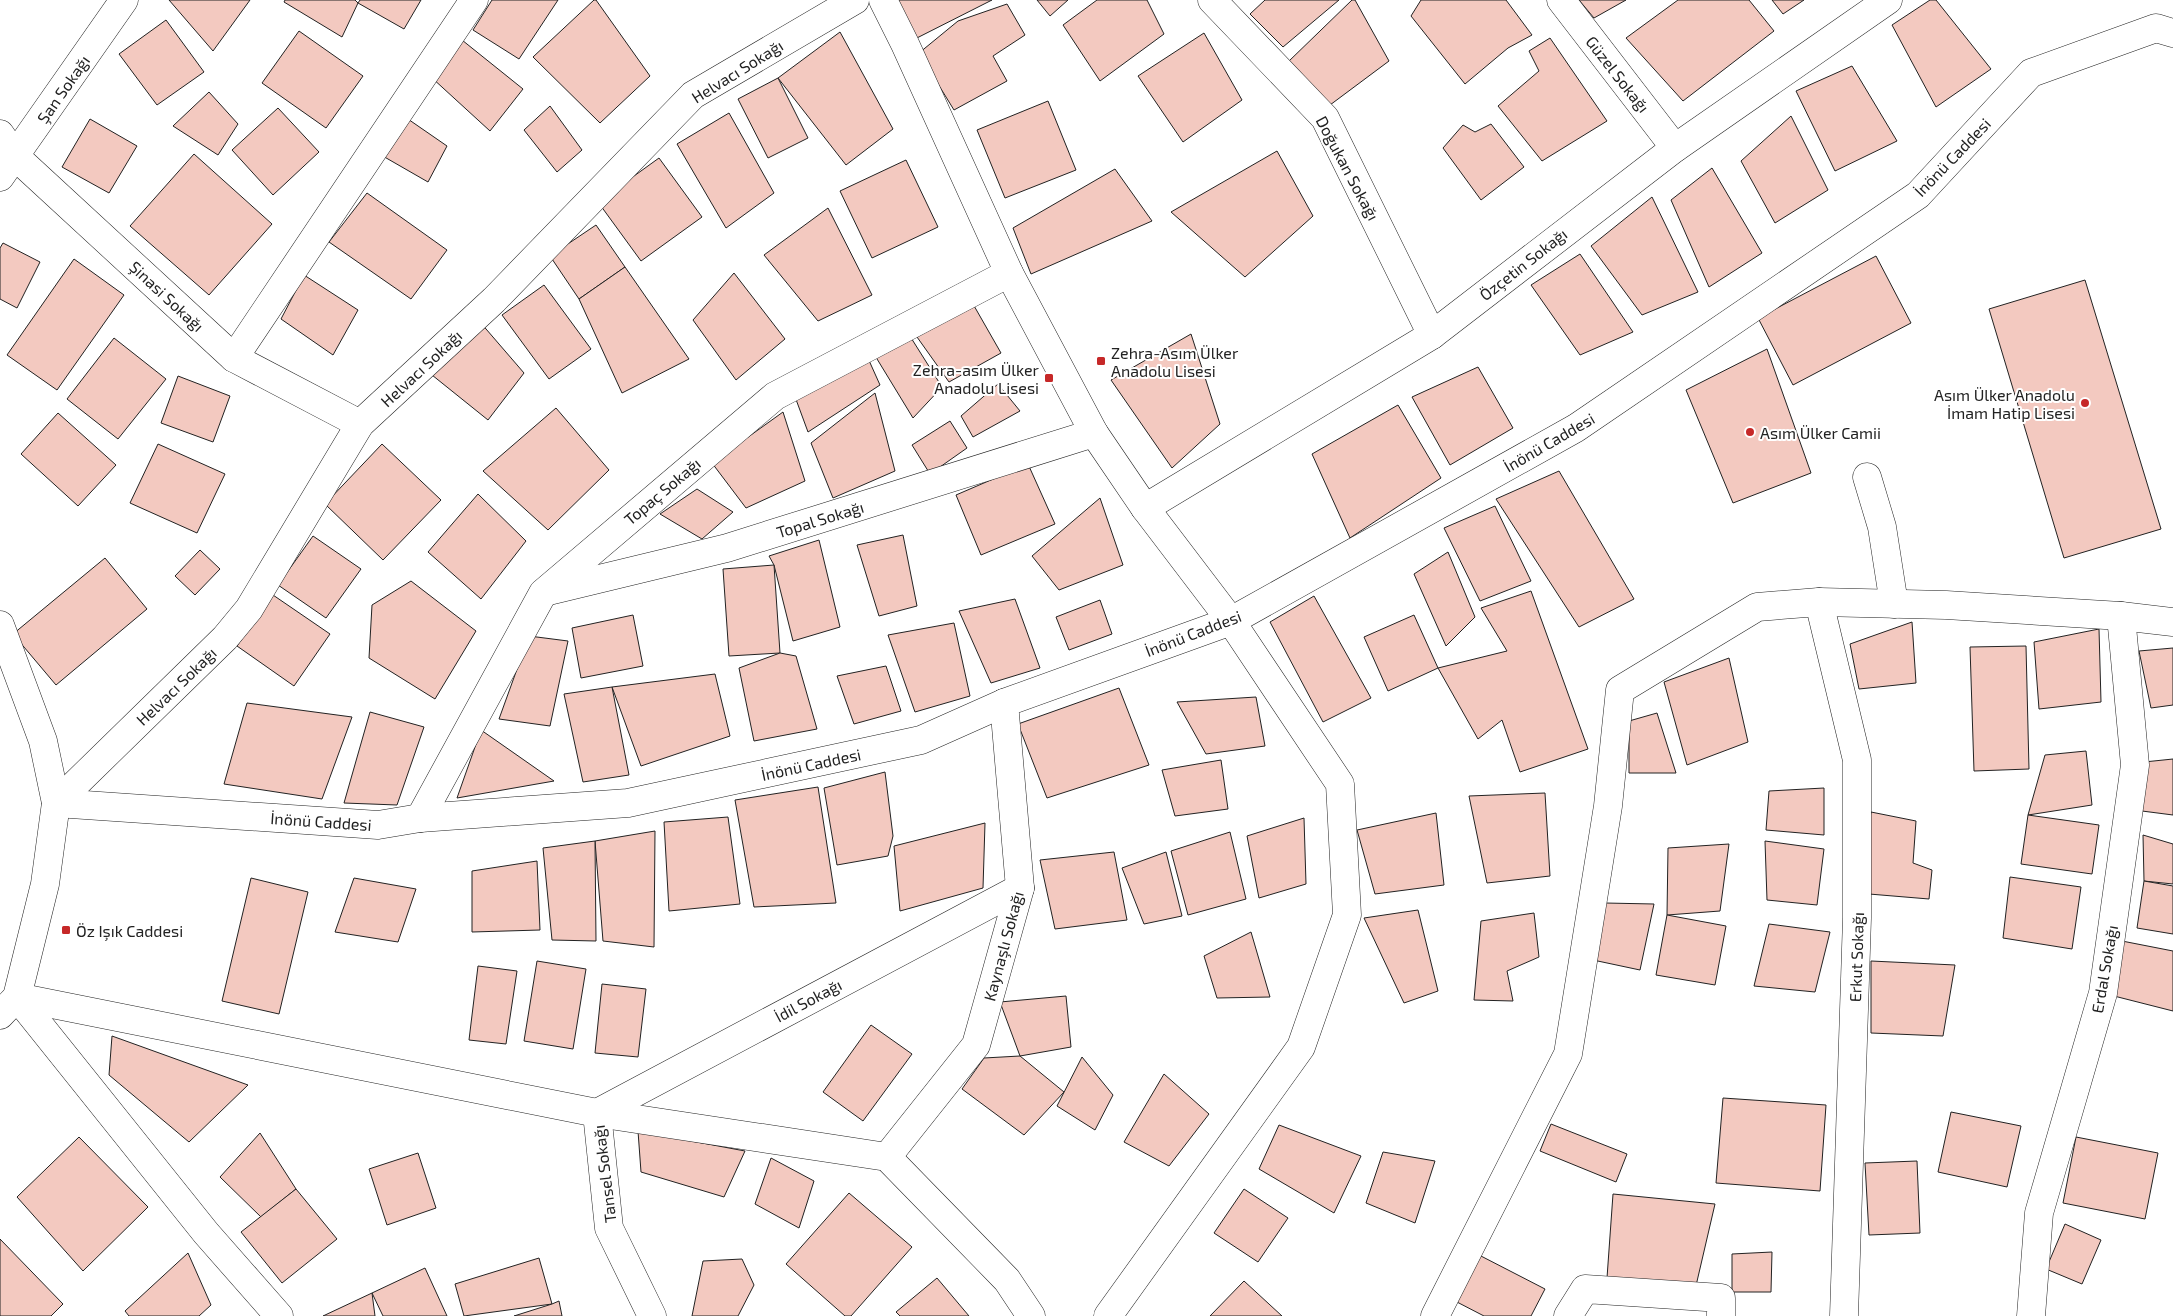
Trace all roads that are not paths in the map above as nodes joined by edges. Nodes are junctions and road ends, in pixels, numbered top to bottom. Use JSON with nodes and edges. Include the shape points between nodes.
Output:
{"nodes":[{"id":1,"x":124,"y":0,"type":"edge"},
{"id":2,"x":474,"y":0,"type":"edge"},
{"id":3,"x":855,"y":0,"type":"edge"},
{"id":4,"x":883,"y":0,"type":"edge"},
{"id":5,"x":1212,"y":0,"type":"edge"},
{"id":6,"x":1561,"y":0,"type":"edge"},
{"id":7,"x":1888,"y":0,"type":"edge"},
{"id":8,"x":2173,"y":33,"type":"edge"},
{"id":9,"x":0,"y":134,"type":"edge"},
{"id":10,"x":1675,"y":148,"type":"junction"},
{"id":11,"x":8,"y":167,"type":"edge"},
{"id":12,"x":1009,"y":273,"type":"junction"},
{"id":13,"x":1432,"y":335,"type":"junction"},
{"id":14,"x":234,"y":358,"type":"junction"},
{"id":15,"x":360,"y":424,"type":"junction"},
{"id":16,"x":1094,"y":433,"type":"junction"},
{"id":17,"x":1867,"y":476,"type":"dead end"},
{"id":18,"x":1145,"y":508,"type":"junction"},
{"id":19,"x":542,"y":592,"type":"junction"},
{"id":20,"x":1819,"y":602,"type":"junction"},
{"id":21,"x":1894,"y":604,"type":"junction"},
{"id":22,"x":2121,"y":616,"type":"junction"},
{"id":23,"x":1231,"y":621,"type":"junction"},
{"id":24,"x":2173,"y":622,"type":"edge"},
{"id":25,"x":0,"y":625,"type":"edge"},
{"id":26,"x":1004,"y":703,"type":"junction"},
{"id":27,"x":56,"y":803,"type":"junction"},
{"id":28,"x":420,"y":818,"type":"junction"},
{"id":29,"x":1020,"y":888,"type":"junction"},
{"id":30,"x":9,"y":1006,"type":"edge"},
{"id":31,"x":597,"y":1113,"type":"junction"},
{"id":32,"x":887,"y":1157,"type":"junction"},
{"id":33,"x":279,"y":1316,"type":"edge"},
{"id":34,"x":652,"y":1316,"type":"edge"},
{"id":35,"x":1031,"y":1316,"type":"edge"},
{"id":36,"x":1108,"y":1316,"type":"edge"},
{"id":37,"x":1435,"y":1316,"type":"edge"},
{"id":38,"x":1568,"y":1316,"type":"edge"},
{"id":39,"x":1721,"y":1316,"type":"edge"},
{"id":40,"x":1844,"y":1316,"type":"edge"},
{"id":41,"x":2031,"y":1316,"type":"edge"}],
"edges":[{"from":1,"to":11,"type":"street","name":"Şan Sokağı"},
{"from":2,"to":14,"type":"street"},
{"from":3,"to":15,"type":"street","name":"Helvacı Sokağı","via":[[693,95],[494,300]]},
{"from":4,"to":12,"type":"street"},
{"from":5,"to":13,"type":"street","name":"Doğukan Sokağı","via":[[1325,118]]},
{"from":6,"to":10,"type":"street","name":"Güzel Sokağı"},
{"from":7,"to":10,"type":"street","name":"Özçetin Sokağı"},
{"from":8,"to":23,"type":"street","name":"İnönü Caddesi","via":[[2156,28],[2031,73],[1918,195],[1576,428]]},
{"from":9,"to":11,"type":"street","name":"Şinasi Sokağı"},
{"from":10,"to":13,"type":"street","name":"Özçetin Sokağı"},
{"from":11,"to":14,"type":"street","name":"Şinasi Sokağı"},
{"from":12,"to":16,"type":"street"},
{"from":12,"to":19,"type":"street","name":"Topaç Sokağı","via":[[775,396]]},
{"from":13,"to":18,"type":"street","name":"Özçetin Sokağı"},
{"from":14,"to":15,"type":"street","name":"Şinasi Sokağı"},
{"from":15,"to":27,"type":"street","name":"Helvacı Sokağı","via":[[249,609],[225,638]]},
{"from":16,"to":18,"type":"street"},
{"from":16,"to":19,"type":"street","name":"Topal Sokağı","via":[[727,548]]},
{"from":17,"to":21,"type":"street","via":[[1882,527]]},
{"from":18,"to":23,"type":"street"},
{"from":19,"to":28,"type":"street","name":"Topaç Sokağı"},
{"from":20,"to":21,"type":"street"},
{"from":20,"to":37,"type":"street","via":[[1757,608],[1620,690],[1608,806],[1568,1054]]},
{"from":20,"to":40,"type":"street","name":"Erkut Sokağı","via":[[1857,760],[1857,918]]},
{"from":21,"to":22,"type":"street"},
{"from":22,"to":24,"type":"street"},
{"from":22,"to":41,"type":"street","name":"Erdal Sokağı","via":[[2135,765],[2103,993],[2039,1213]]},
{"from":23,"to":26,"type":"street","name":"İnönü Caddesi"},
{"from":23,"to":36,"type":"street","via":[[1340,784],[1347,915],[1301,1047]]},
{"from":25,"to":27,"type":"street","via":[[43,741]]},
{"from":26,"to":28,"type":"street","name":"İnönü Caddesi","via":[[921,740],[628,803]]},
{"from":26,"to":29,"type":"street","name":"Kaynaşlı Sokağı"},
{"from":27,"to":28,"type":"street","name":"İnönü Caddesi","via":[[378,825]]},
{"from":27,"to":30,"type":"street","via":[[45,884]]},
{"from":29,"to":31,"type":"street","name":"İdil Sokağı"},
{"from":29,"to":32,"type":"street","name":"Kaynaşlı Sokağı","via":[[976,1045]]},
{"from":30,"to":31,"type":"street"},
{"from":30,"to":33,"type":"street"},
{"from":31,"to":32,"type":"street"},
{"from":31,"to":34,"type":"street","name":"Tansel Sokağı","via":[[609,1228]]},
{"from":32,"to":35,"type":"street","via":[[1007,1280]]},
{"from":38,"to":39,"type":"street","via":[[1586,1289],[1721,1298]]}]}
